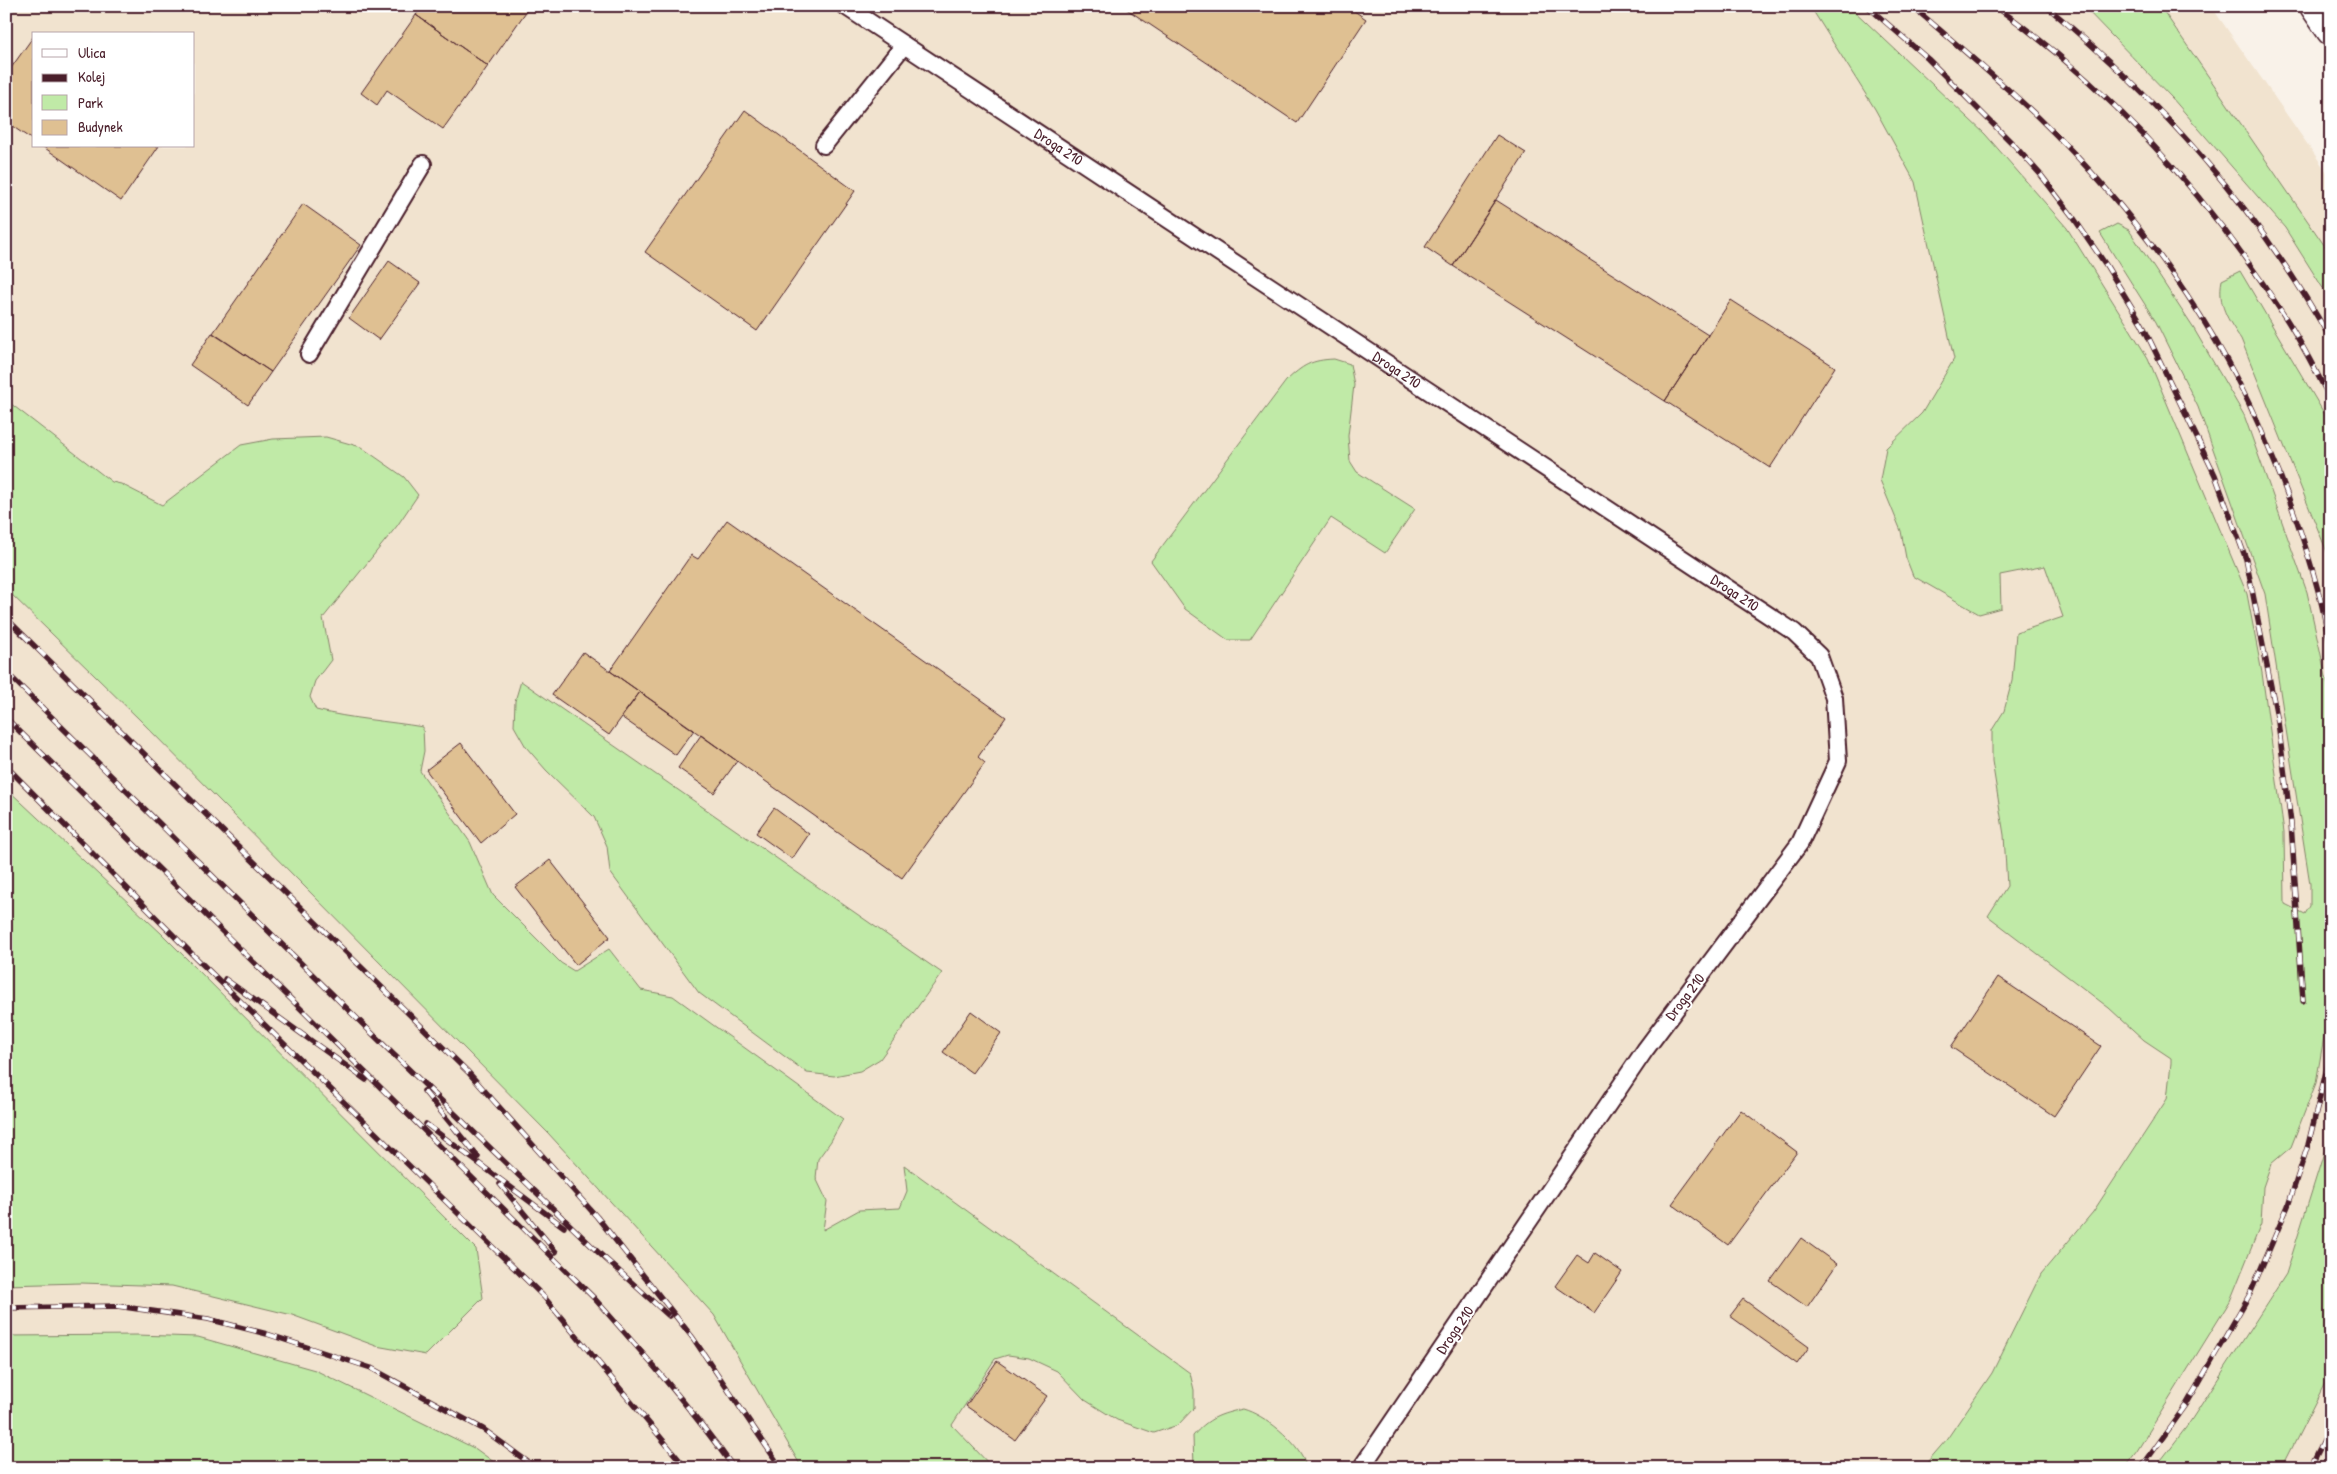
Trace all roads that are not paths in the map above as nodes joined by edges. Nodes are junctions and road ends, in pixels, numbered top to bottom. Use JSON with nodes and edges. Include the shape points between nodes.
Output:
{"nodes":[{"id":1,"x":845,"y":6,"type":"edge"},
{"id":2,"x":2314,"y":6,"type":"edge"},
{"id":3,"x":2331,"y":31,"type":"edge"},
{"id":4,"x":904,"y":45,"type":"junction"},
{"id":5,"x":824,"y":146,"type":"dead end"},
{"id":6,"x":423,"y":164,"type":"dead end"},
{"id":7,"x":310,"y":354,"type":"dead end"},
{"id":8,"x":1361,"y":1468,"type":"edge"}],
"edges":[{"from":1,"to":4,"type":"lane","name":"Droga 210"},
{"from":2,"to":3,"type":"main road"},
{"from":4,"to":5,"type":"lane"},
{"from":4,"to":8,"type":"lane","name":"Droga 210","via":[[1794,632],[1819,656],[1834,698],[1838,762],[1800,843],[1645,1050]]},
{"from":6,"to":7,"type":"lane"}]}
